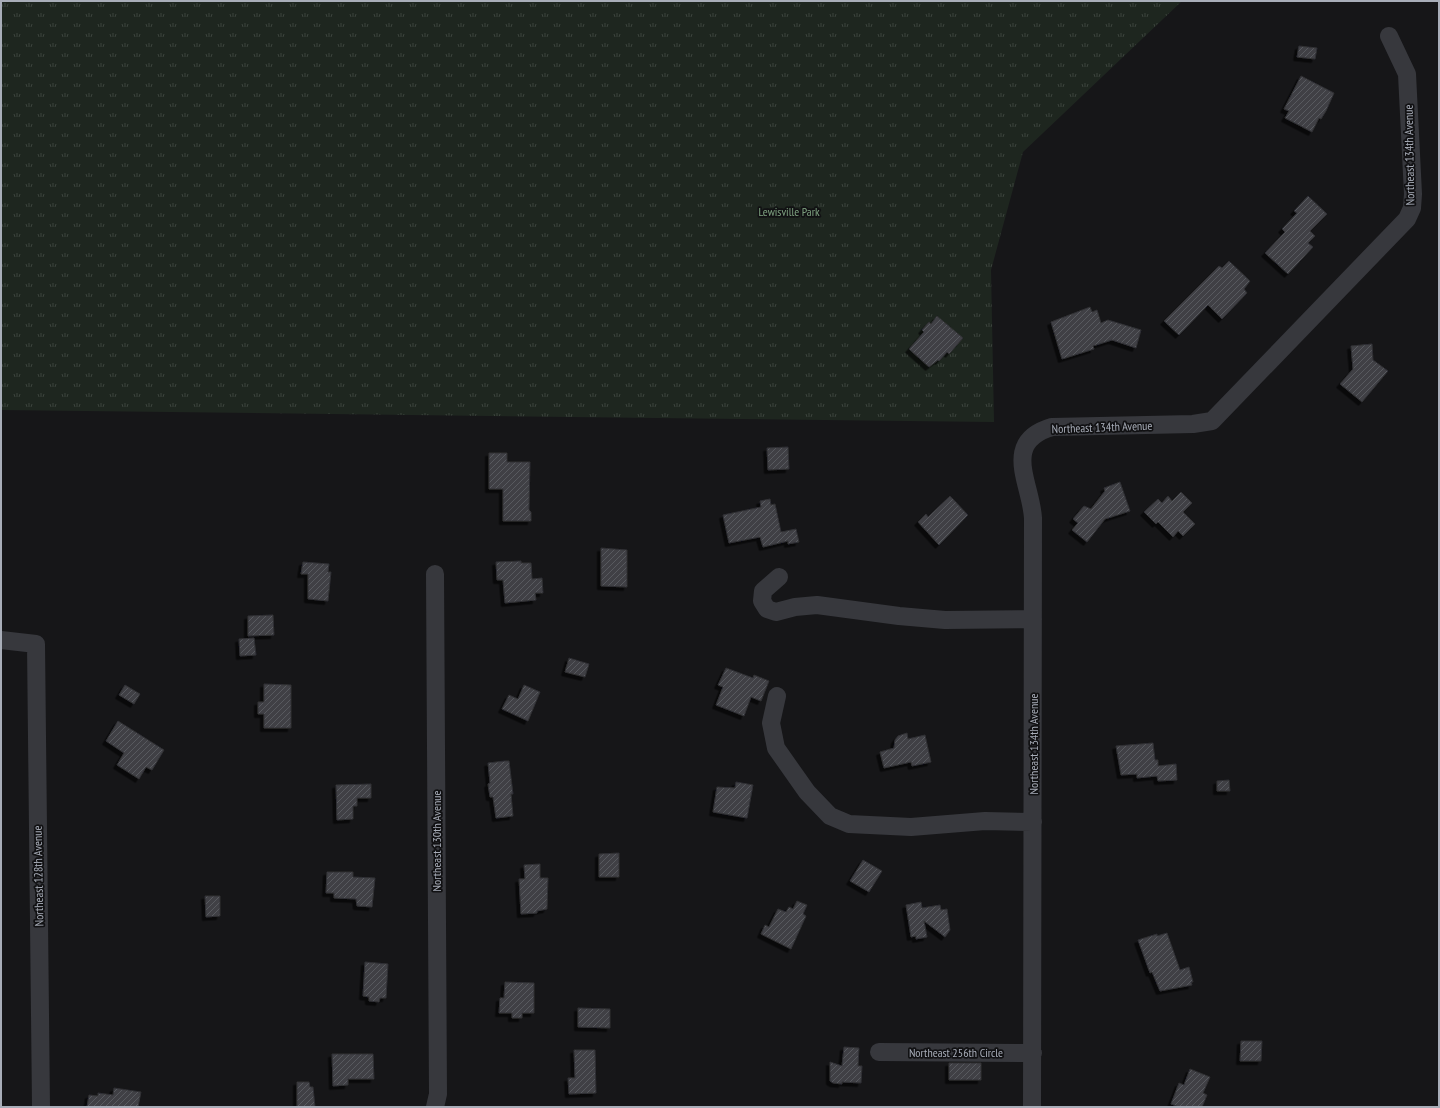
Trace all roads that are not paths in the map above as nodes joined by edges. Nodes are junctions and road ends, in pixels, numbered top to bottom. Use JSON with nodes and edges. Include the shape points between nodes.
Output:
{"nodes":[{"id":1,"x":1389,"y":36,"type":"dead end"},
{"id":2,"x":435,"y":574,"type":"dead end"},
{"id":3,"x":779,"y":577,"type":"dead end"},
{"id":4,"x":1033,"y":619,"type":"junction"},
{"id":5,"x":1,"y":640,"type":"edge"},
{"id":6,"x":776,"y":696,"type":"dead end"},
{"id":7,"x":1033,"y":822,"type":"junction"},
{"id":8,"x":879,"y":1052,"type":"dead end"},
{"id":9,"x":1033,"y":1052,"type":"junction"},
{"id":10,"x":41,"y":1107,"type":"edge"},
{"id":11,"x":435,"y":1107,"type":"edge"},
{"id":12,"x":1032,"y":1107,"type":"edge"}],
"edges":[{"from":1,"to":4,"type":"street","name":"Northeast 134th Avenue","via":[[1407,74],[1412,208],[1407,219],[1212,421],[1193,424],[1052,427],[1034,435],[1021,458],[1021,467],[1032,504]]},
{"from":2,"to":11,"type":"street","name":"Northeast 130th Avenue","via":[[438,1087]]},
{"from":3,"to":4,"type":"street","via":[[763,591],[762,601],[767,609],[776,612],[795,607],[817,606],[945,620]]},
{"from":4,"to":7,"type":"street","name":"Northeast 134th Avenue"},
{"from":5,"to":10,"type":"street","name":"Northeast 128th Avenue","via":[[36,644]]},
{"from":6,"to":7,"type":"street","via":[[771,723],[776,748],[807,792],[830,816],[849,824],[911,827],[985,821]]},
{"from":7,"to":9,"type":"street","name":"Northeast 134th Avenue"},
{"from":8,"to":9,"type":"street","name":"Northeast 256th Circle"},
{"from":9,"to":12,"type":"street","name":"Northeast 134th Avenue"}]}
